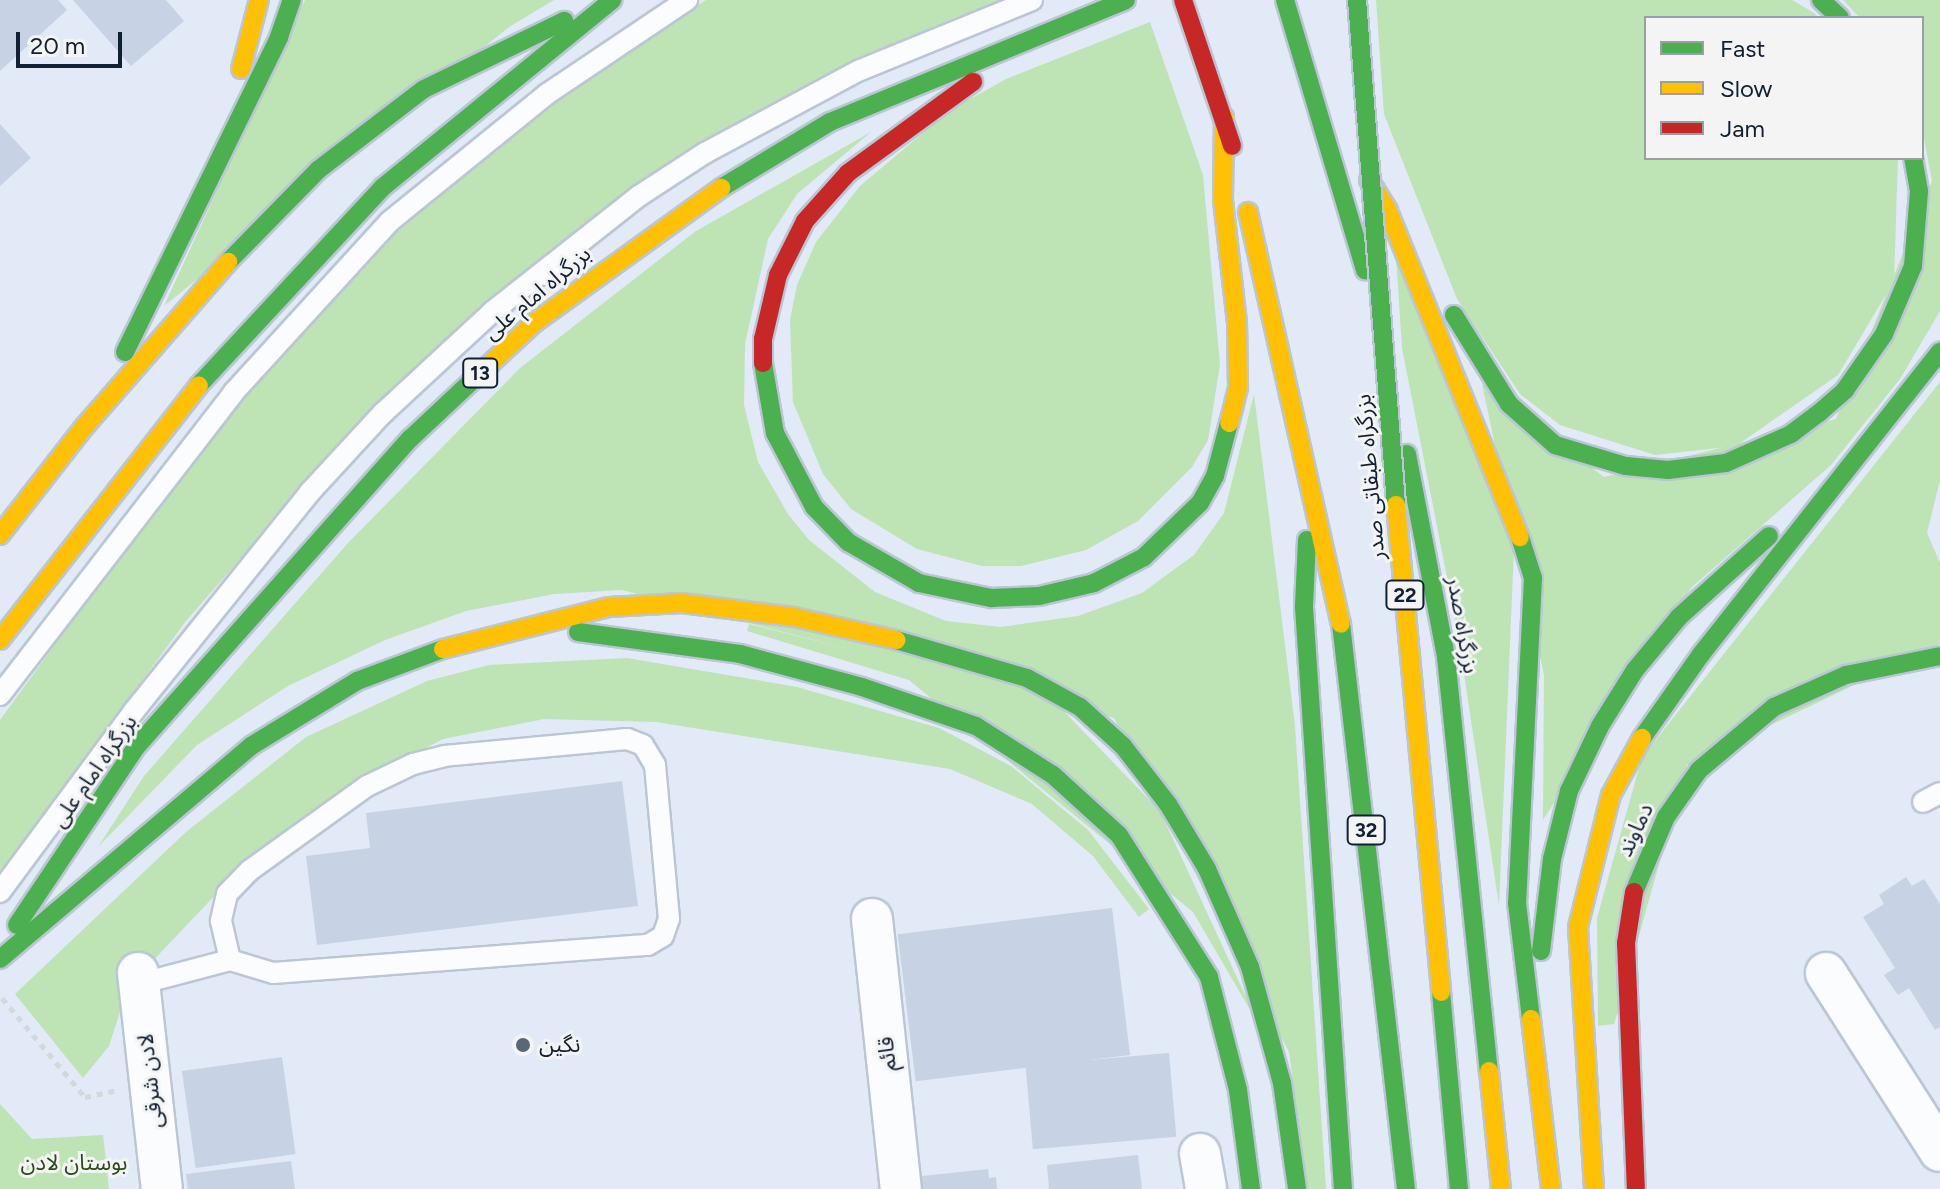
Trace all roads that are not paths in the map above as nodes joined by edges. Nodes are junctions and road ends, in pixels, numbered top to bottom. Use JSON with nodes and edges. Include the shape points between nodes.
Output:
{"nodes":[{"id":1,"x":259,"y":0,"type":"edge"},
{"id":2,"x":292,"y":0,"type":"edge"},
{"id":3,"x":687,"y":0,"type":"edge"},
{"id":4,"x":1032,"y":0,"type":"edge"},
{"id":5,"x":1126,"y":0,"type":"edge"},
{"id":6,"x":1183,"y":0,"type":"edge"},
{"id":7,"x":1285,"y":0,"type":"edge"},
{"id":8,"x":1357,"y":0,"type":"edge"},
{"id":9,"x":1821,"y":0,"type":"edge"},
{"id":10,"x":610,"y":1,"type":"edge"},
{"id":11,"x":1838,"y":16,"type":"edge"},
{"id":12,"x":1050,"y":28,"type":"junction"},
{"id":13,"x":1313,"y":80,"type":"junction"},
{"id":14,"x":1224,"y":117,"type":"junction"},
{"id":15,"x":222,"y":145,"type":"junction"},
{"id":16,"x":1913,"y":160,"type":"edge"},
{"id":17,"x":1388,"y":211,"type":"junction"},
{"id":18,"x":1940,"y":352,"type":"edge"},
{"id":19,"x":85,"y":426,"type":"junction"},
{"id":20,"x":1848,"y":469,"type":"junction"},
{"id":21,"x":1310,"y":474,"type":"junction"},
{"id":22,"x":0,"y":535,"type":"edge"},
{"id":23,"x":515,"y":629,"type":"junction"},
{"id":24,"x":0,"y":640,"type":"edge"},
{"id":25,"x":1940,"y":656,"type":"edge"},
{"id":26,"x":0,"y":695,"type":"edge"},
{"id":27,"x":0,"y":892,"type":"edge"},
{"id":28,"x":872,"y":919,"type":"dead end"},
{"id":29,"x":0,"y":951,"type":"edge"},
{"id":30,"x":0,"y":959,"type":"edge"},
{"id":31,"x":230,"y":960,"type":"junction"},
{"id":32,"x":1826,"y":973,"type":"dead end"},
{"id":33,"x":138,"y":979,"type":"joint"},
{"id":34,"x":1533,"y":1021,"type":"junction"},
{"id":35,"x":1940,"y":1151,"type":"edge"},
{"id":36,"x":162,"y":1189,"type":"edge"},
{"id":37,"x":901,"y":1189,"type":"edge"},
{"id":38,"x":1251,"y":1189,"type":"edge"},
{"id":39,"x":1297,"y":1189,"type":"edge"},
{"id":40,"x":1343,"y":1189,"type":"edge"},
{"id":41,"x":1406,"y":1189,"type":"edge"},
{"id":42,"x":1459,"y":1189,"type":"edge"},
{"id":43,"x":1501,"y":1189,"type":"edge"},
{"id":44,"x":1551,"y":1189,"type":"edge"},
{"id":45,"x":1594,"y":1189,"type":"edge"},
{"id":46,"x":1636,"y":1189,"type":"edge"}],
"edges":[{"from":1,"to":15,"type":"main road"},
{"from":2,"to":15,"type":"main road","via":[[279,37]]},
{"from":3,"to":26,"type":"lane","via":[[547,94],[389,222],[205,426]]},
{"from":4,"to":27,"type":"lane","via":[[858,71],[705,153],[596,228],[492,312],[319,481],[143,699]]},
{"from":5,"to":12,"type":"main road","name":"بزرگراه امام علی","number":"13"},
{"from":6,"to":14,"type":"main road"},
{"from":7,"to":13,"type":"main road"},
{"from":8,"to":42,"type":"main road","name":"بزرگراه طبقاتی صدر","number":"22","bridge":true,"via":[[1390,440]]},
{"from":9,"to":11,"type":"main road"},
{"from":10,"to":19,"type":"main road","via":[[424,89],[318,170],[218,272]]},
{"from":10,"to":24,"type":"main road","via":[[383,187],[262,312],[154,437]]},
{"from":12,"to":14,"type":"main road","via":[[848,173],[805,221],[778,275],[763,339],[764,389],[775,433],[814,507],[848,542],[886,567],[953,592],[1039,596],[1094,583],[1144,557],[1200,503],[1226,446],[1238,388],[1237,322],[1223,200]]},
{"from":12,"to":29,"type":"main road","name":"بزرگراه امام علی","number":"13","via":[[830,122],[734,178],[534,323],[410,439],[137,746]]},
{"from":13,"to":17,"type":"main road"},
{"from":13,"to":43,"type":"main road","name":"بزرگراه صدر","via":[[1386,356],[1446,657]]},
{"from":14,"to":21,"type":"main road"},
{"from":15,"to":19,"type":"main road","via":[[158,292]]},
{"from":16,"to":17,"type":"main road","via":[[1919,191],[1913,266],[1899,306],[1866,362],[1845,390],[1791,434],[1726,463],[1699,468],[1626,466],[1579,456],[1531,427],[1509,404]]},
{"from":17,"to":34,"type":"main road","via":[[1524,541],[1533,578],[1517,903]]},
{"from":18,"to":20,"type":"main road"},
{"from":19,"to":22,"type":"main road"},
{"from":20,"to":34,"type":"main road","via":[[1679,617],[1635,670],[1600,726],[1569,791],[1552,859]]},
{"from":20,"to":45,"type":"main road","via":[[1650,723],[1611,795],[1578,927]]},
{"from":21,"to":40,"type":"main road","via":[[1304,607]]},
{"from":21,"to":41,"type":"main road","number":"32","via":[[1342,629]]},
{"from":23,"to":30,"type":"main road","via":[[416,658],[302,710],[239,756]]},
{"from":23,"to":38,"type":"main road","via":[[622,634],[794,667],[976,726],[1053,775],[1119,835],[1209,977],[1238,1090]]},
{"from":23,"to":39,"type":"main road","via":[[609,607],[682,603],[794,617],[993,666],[1055,690],[1080,707],[1147,774],[1226,906],[1273,1042]]},
{"from":25,"to":46,"type":"main road","name":"دماوند","via":[[1846,675],[1774,707],[1699,770],[1666,817],[1635,888],[1626,943]]},
{"from":28,"to":37,"type":"street","name":"قائم"},
{"from":31,"to":31,"type":"lane","via":[[273,973],[648,945],[663,936],[669,919],[655,765],[643,745],[627,739],[445,756],[413,764],[367,786],[250,870],[227,894],[221,921]]},
{"from":31,"to":33,"type":"lane"},
{"from":32,"to":35,"type":"street"},
{"from":33,"to":36,"type":"street","name":"لادن شرقی"},
{"from":34,"to":44,"type":"main road"}]}
